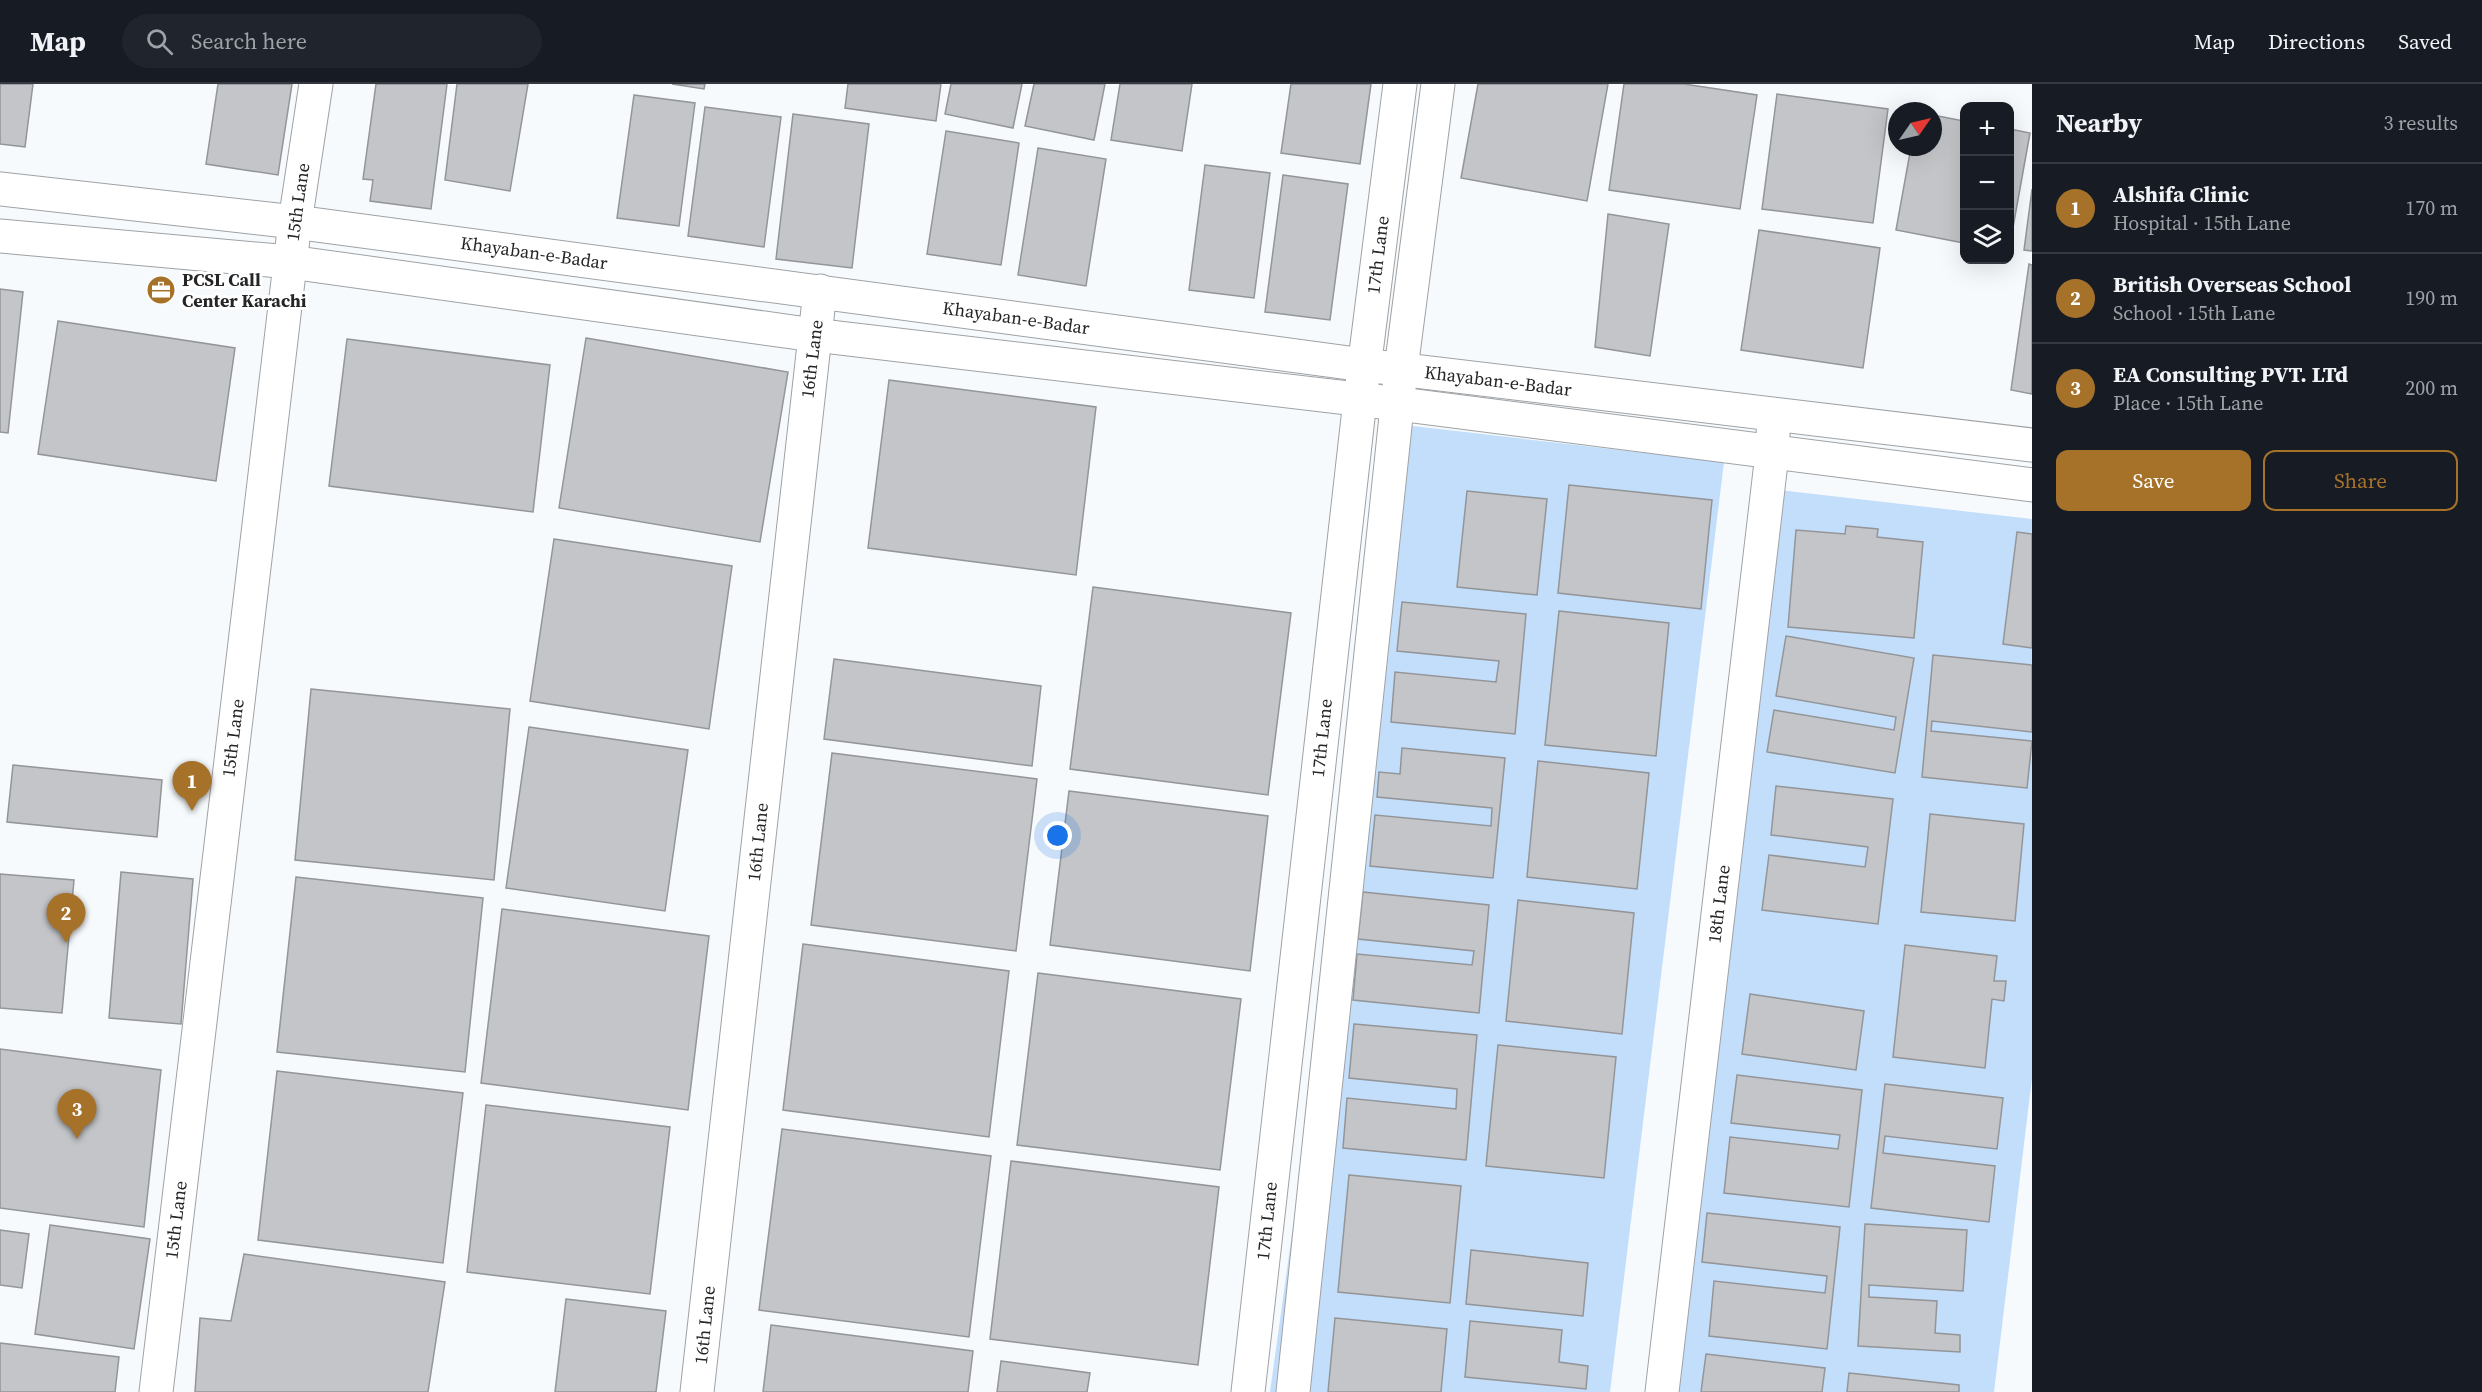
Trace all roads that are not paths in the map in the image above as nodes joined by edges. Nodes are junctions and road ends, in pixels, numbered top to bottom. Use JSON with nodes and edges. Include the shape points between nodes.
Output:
{"nodes":[{"id":1,"x":316,"y":84,"type":"edge"},
{"id":2,"x":1400,"y":84,"type":"edge"},
{"id":3,"x":1438,"y":84,"type":"edge"},
{"id":4,"x":0,"y":189,"type":"edge"},
{"id":5,"x":295,"y":222,"type":"junction"},
{"id":6,"x":0,"y":236,"type":"edge"},
{"id":7,"x":290,"y":262,"type":"junction"},
{"id":8,"x":820,"y":291,"type":"junction"},
{"id":9,"x":814,"y":335,"type":"junction"},
{"id":10,"x":1364,"y":365,"type":"junction"},
{"id":11,"x":1401,"y":369,"type":"junction"},
{"id":12,"x":1360,"y":400,"type":"junction"},
{"id":13,"x":1399,"y":404,"type":"junction"},
{"id":14,"x":1774,"y":415,"type":"junction"},
{"id":15,"x":2032,"y":445,"type":"edge"},
{"id":16,"x":1772,"y":453,"type":"junction"},
{"id":17,"x":2032,"y":485,"type":"edge"},
{"id":18,"x":156,"y":1392,"type":"edge"},
{"id":19,"x":698,"y":1392,"type":"edge"},
{"id":20,"x":1248,"y":1392,"type":"edge"},
{"id":21,"x":1293,"y":1392,"type":"edge"},
{"id":22,"x":1662,"y":1392,"type":"edge"}],
"edges":[{"from":1,"to":5,"type":"street","name":"15th Lane"},
{"from":2,"to":10,"type":"street","name":"17th Lane"},
{"from":3,"to":11,"type":"street","name":"17th Lane"},
{"from":4,"to":5,"type":"street","name":"Khayaban-e-Badar"},
{"from":5,"to":7,"type":"street","name":"15th Lane"},
{"from":5,"to":8,"type":"street","name":"Khayaban-e-Badar"},
{"from":6,"to":7,"type":"street","name":"Khayaban-e-Badar"},
{"from":7,"to":9,"type":"street","name":"Khayaban-e-Badar"},
{"from":7,"to":18,"type":"street","name":"15th Lane"},
{"from":8,"to":9,"type":"street","name":"16th Lane"},
{"from":8,"to":10,"type":"street","name":"Khayaban-e-Badar"},
{"from":9,"to":12,"type":"street","name":"Khayaban-e-Badar"},
{"from":9,"to":19,"type":"street","name":"16th Lane"},
{"from":10,"to":11,"type":"street","name":"Khayaban-e-Badar"},
{"from":10,"to":12,"type":"street","name":"17th Lane"},
{"from":11,"to":13,"type":"street","name":"17th Lane"},
{"from":11,"to":14,"type":"street","name":"Khayaban-e-Badar"},
{"from":12,"to":13,"type":"street","name":"Khayaban-e-Badar"},
{"from":12,"to":20,"type":"street","name":"17th Lane"},
{"from":13,"to":16,"type":"street","name":"Khayaban-e-Badar"},
{"from":13,"to":21,"type":"street","name":"17th Lane"},
{"from":14,"to":15,"type":"street","name":"Khayaban-e-Badar"},
{"from":14,"to":16,"type":"street","name":"18th Lane"},
{"from":16,"to":17,"type":"street","name":"Khayaban-e-Badar"},
{"from":16,"to":22,"type":"street","name":"18th Lane"}]}
